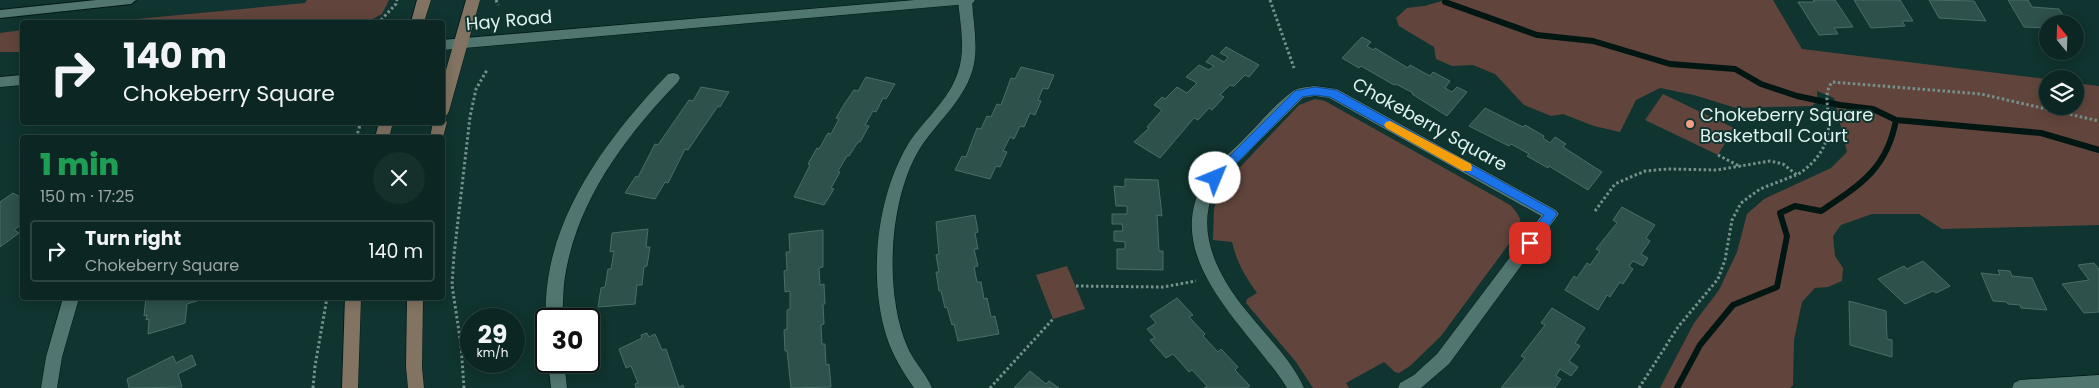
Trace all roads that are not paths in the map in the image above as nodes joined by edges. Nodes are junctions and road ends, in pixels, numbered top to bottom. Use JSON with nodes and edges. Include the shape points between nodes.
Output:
{"nodes":[{"id":1,"x":130,"y":0,"type":"edge"},
{"id":2,"x":424,"y":0,"type":"edge"},
{"id":3,"x":473,"y":0,"type":"edge"},
{"id":4,"x":966,"y":0,"type":"edge"},
{"id":5,"x":66,"y":3,"type":"edge"},
{"id":6,"x":0,"y":14,"type":"edge"},
{"id":7,"x":419,"y":20,"type":"edge"},
{"id":8,"x":462,"y":43,"type":"junction"},
{"id":9,"x":445,"y":45,"type":"edge"},
{"id":10,"x":673,"y":78,"type":"dead end"},
{"id":11,"x":20,"y":80,"type":"edge"},
{"id":12,"x":0,"y":82,"type":"edge"},
{"id":13,"x":445,"y":101,"type":"edge"},
{"id":14,"x":70,"y":300,"type":"edge"},
{"id":15,"x":353,"y":300,"type":"edge"},
{"id":16,"x":415,"y":300,"type":"edge"},
{"id":17,"x":554,"y":308,"type":"edge"},
{"id":18,"x":557,"y":373,"type":"edge"},
{"id":19,"x":2099,"y":383,"type":"edge"},
{"id":20,"x":49,"y":388,"type":"edge"},
{"id":21,"x":350,"y":388,"type":"edge"},
{"id":22,"x":416,"y":388,"type":"edge"},
{"id":23,"x":559,"y":388,"type":"edge"},
{"id":24,"x":924,"y":388,"type":"edge"},
{"id":25,"x":1296,"y":388,"type":"edge"},
{"id":26,"x":1406,"y":388,"type":"edge"},
{"id":27,"x":2020,"y":388,"type":"edge"}],
"edges":[{"from":1,"to":5,"type":"lane"},
{"from":2,"to":7,"type":"main road"},
{"from":3,"to":8,"type":"main road"},
{"from":4,"to":8,"type":"street","name":"Hay Road"},
{"from":4,"to":24,"type":"street","via":[[969,55],[965,73],[952,98],[912,150],[893,194],[886,231],[884,253],[889,311],[896,340],[910,369]]},
{"from":5,"to":6,"type":"lane"},
{"from":8,"to":9,"type":"street","name":"Hay Road"},
{"from":8,"to":13,"type":"main road"},
{"from":10,"to":17,"type":"street","via":[[622,132],[583,196],[559,268]]},
{"from":11,"to":12,"type":"street"},
{"from":14,"to":20,"type":"street"},
{"from":15,"to":21,"type":"main road"},
{"from":16,"to":22,"type":"main road"},
{"from":18,"to":23,"type":"street"},
{"from":19,"to":27,"type":"street"},
{"from":25,"to":26,"type":"street","name":"Chokeberry Square","via":[[1218,284],[1202,249],[1200,218],[1215,178],[1299,94],[1315,91],[1332,93],[1551,214],[1443,359]]}]}
